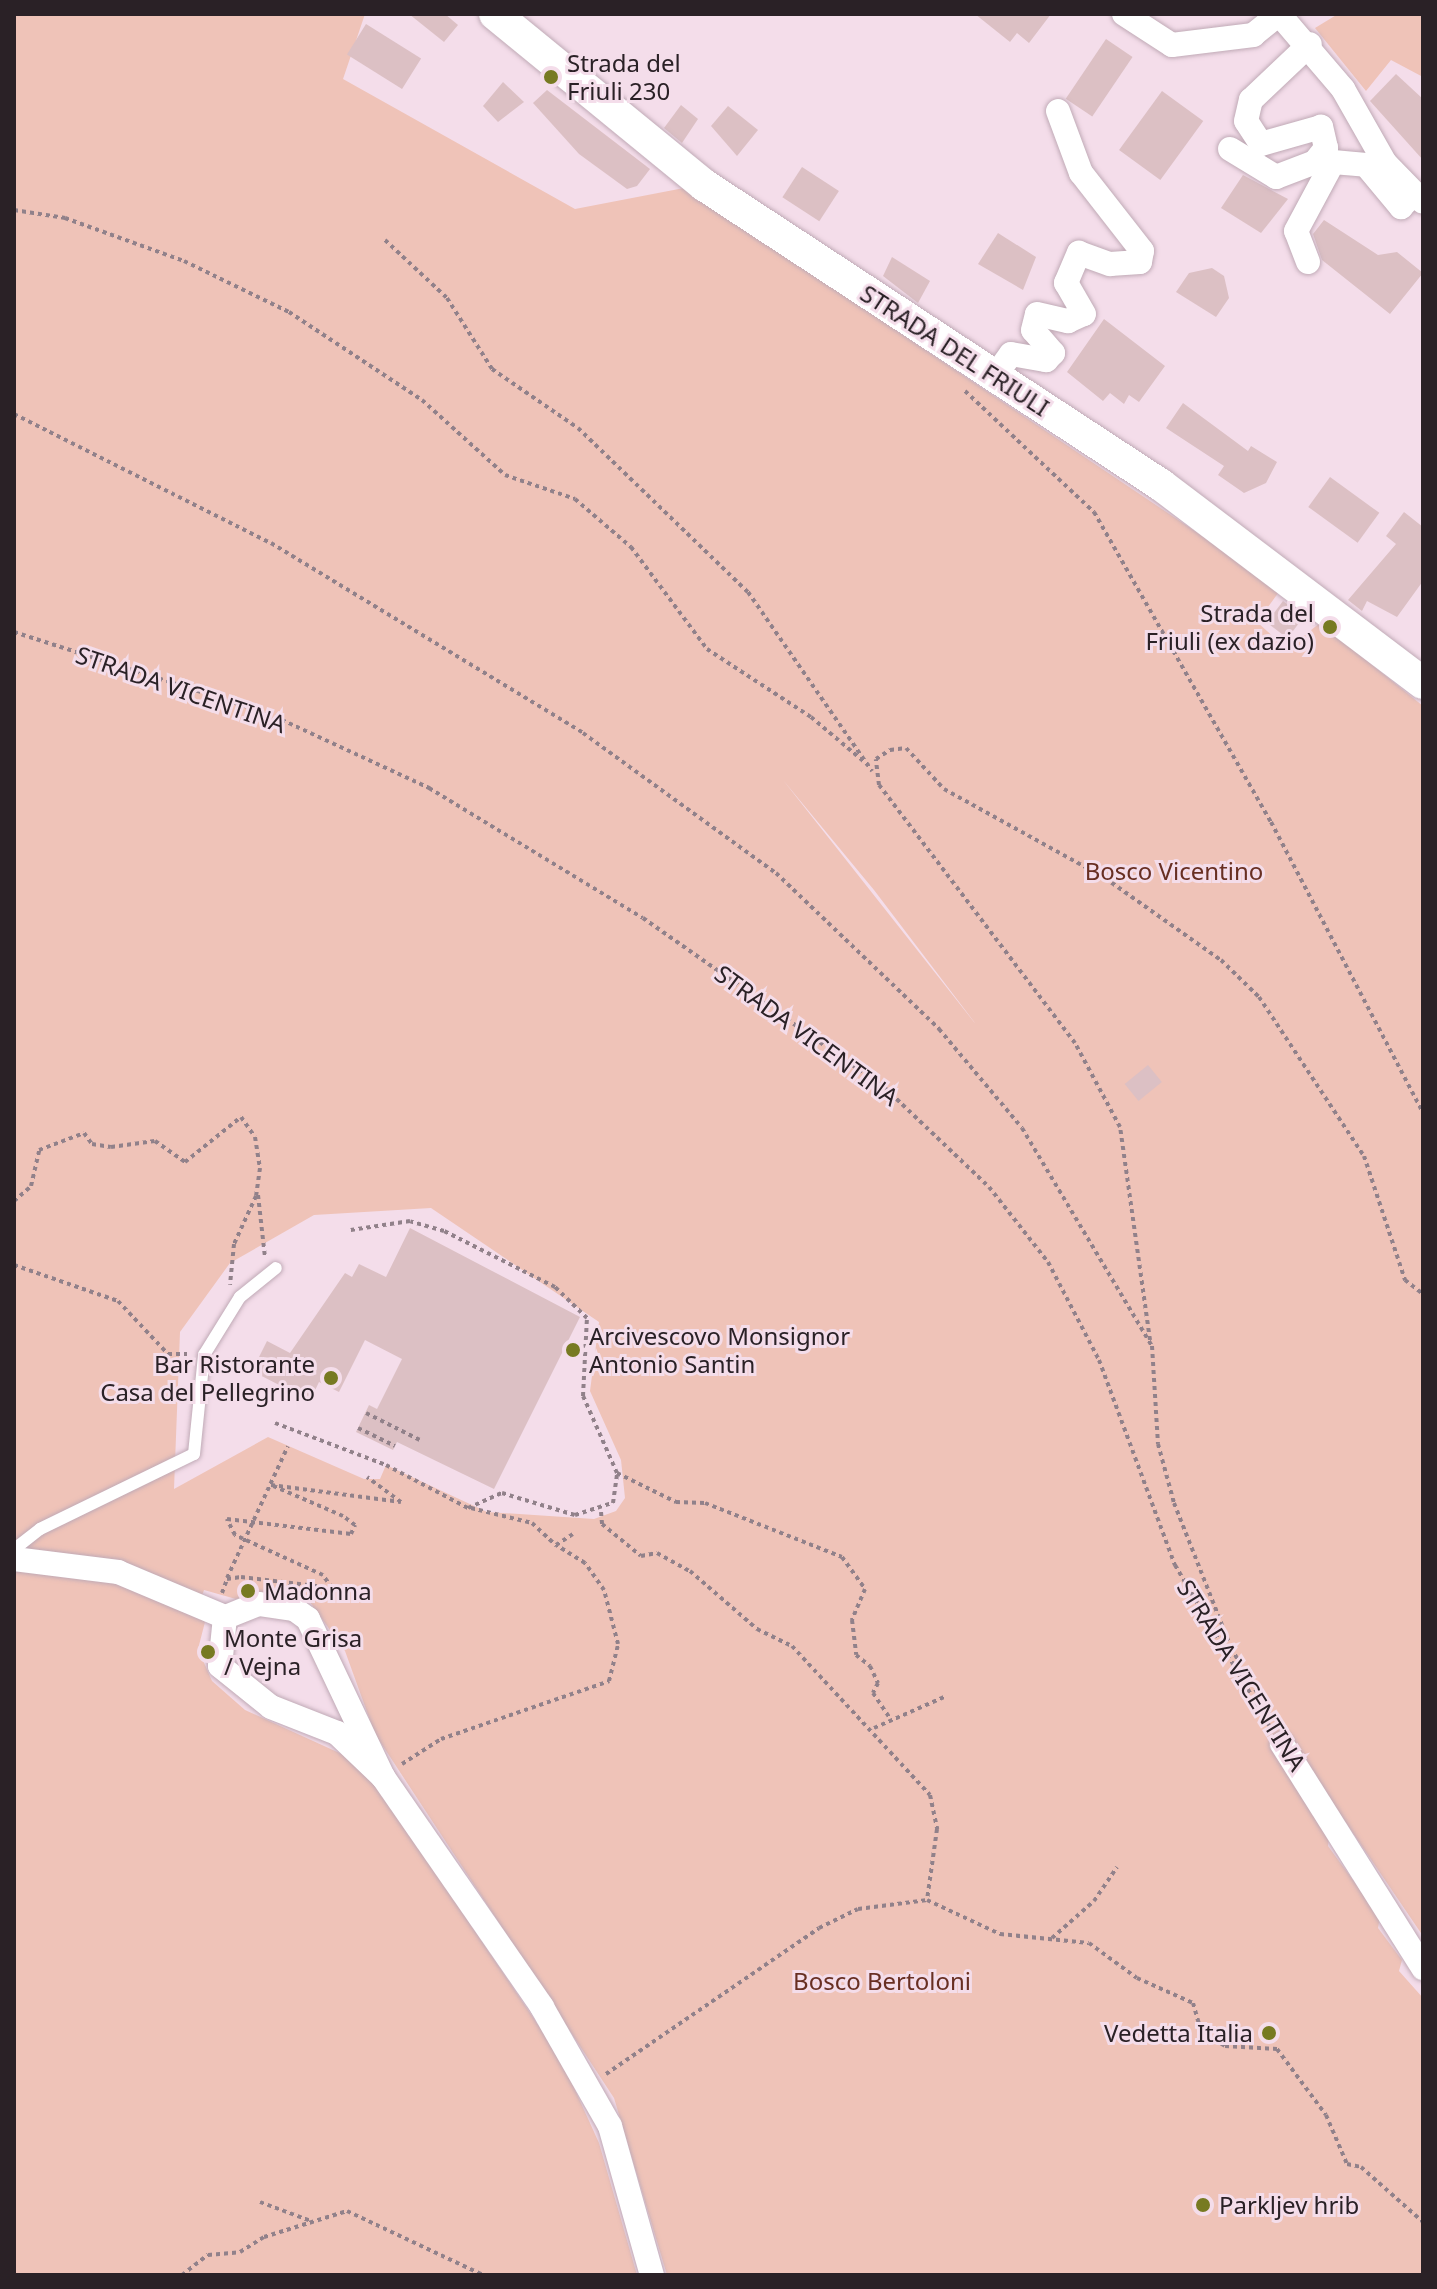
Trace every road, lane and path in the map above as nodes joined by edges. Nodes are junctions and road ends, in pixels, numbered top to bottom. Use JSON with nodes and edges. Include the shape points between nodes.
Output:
{"nodes":[{"id":1,"x":495,"y":14,"type":"edge"},
{"id":2,"x":1124,"y":14,"type":"edge"},
{"id":3,"x":1279,"y":14,"type":"edge"},
{"id":4,"x":1310,"y":44,"type":"junction"},
{"id":5,"x":1058,"y":111,"type":"dead end"},
{"id":6,"x":1230,"y":149,"type":"dead end"},
{"id":7,"x":1418,"y":198,"type":"edge"},
{"id":8,"x":14,"y":210,"type":"edge"},
{"id":9,"x":385,"y":240,"type":"dead end"},
{"id":10,"x":1308,"y":262,"type":"dead end"},
{"id":11,"x":995,"y":376,"type":"junction"},
{"id":12,"x":959,"y":384,"type":"dead end"},
{"id":13,"x":14,"y":414,"type":"edge"},
{"id":14,"x":14,"y":632,"type":"edge"},
{"id":15,"x":1422,"y":681,"type":"edge"},
{"id":16,"x":868,"y":765,"type":"junction"},
{"id":17,"x":872,"y":771,"type":"junction"},
{"id":18,"x":1423,"y":1113,"type":"edge"},
{"id":19,"x":257,"y":1189,"type":"junction"},
{"id":20,"x":14,"y":1201,"type":"edge"},
{"id":21,"x":351,"y":1230,"type":"dead end"},
{"id":22,"x":14,"y":1265,"type":"edge"},
{"id":23,"x":271,"y":1272,"type":"joint"},
{"id":24,"x":1423,"y":1294,"type":"edge"},
{"id":25,"x":233,"y":1307,"type":"junction"},
{"id":26,"x":1152,"y":1346,"type":"junction"},
{"id":27,"x":204,"y":1355,"type":"junction"},
{"id":28,"x":366,"y":1413,"type":"dead end"},
{"id":29,"x":275,"y":1423,"type":"dead end"},
{"id":30,"x":358,"y":1428,"type":"dead end"},
{"id":31,"x":420,"y":1440,"type":"dead end"},
{"id":32,"x":288,"y":1446,"type":"dead end"},
{"id":33,"x":395,"y":1446,"type":"dead end"},
{"id":34,"x":617,"y":1473,"type":"junction"},
{"id":35,"x":367,"y":1477,"type":"dead end"},
{"id":36,"x":271,"y":1485,"type":"junction"},
{"id":37,"x":468,"y":1508,"type":"junction"},
{"id":38,"x":601,"y":1512,"type":"junction"},
{"id":39,"x":255,"y":1520,"type":"junction"},
{"id":40,"x":573,"y":1534,"type":"dead end"},
{"id":41,"x":246,"y":1539,"type":"junction"},
{"id":42,"x":556,"y":1545,"type":"junction"},
{"id":43,"x":14,"y":1559,"type":"edge"},
{"id":44,"x":227,"y":1579,"type":"junction"},
{"id":45,"x":225,"y":1617,"type":"junction"},
{"id":46,"x":944,"y":1697,"type":"dead end"},
{"id":47,"x":889,"y":1717,"type":"junction"},
{"id":48,"x":873,"y":1728,"type":"junction"},
{"id":49,"x":1282,"y":1744,"type":"junction"},
{"id":50,"x":383,"y":1777,"type":"junction"},
{"id":51,"x":1117,"y":1867,"type":"dead end"},
{"id":52,"x":927,"y":1900,"type":"junction"},
{"id":53,"x":1052,"y":1938,"type":"junction"},
{"id":54,"x":1423,"y":1968,"type":"edge"},
{"id":55,"x":591,"y":2084,"type":"junction"},
{"id":56,"x":260,"y":2202,"type":"dead end"},
{"id":57,"x":311,"y":2221,"type":"junction"},
{"id":58,"x":1423,"y":2222,"type":"edge"},
{"id":59,"x":182,"y":2275,"type":"edge"},
{"id":60,"x":483,"y":2275,"type":"edge"},
{"id":61,"x":652,"y":2275,"type":"edge"}],
"edges":[{"from":1,"to":11,"type":"main road","name":"STRADA DEL FRIULI","via":[[704,185]]},
{"from":2,"to":3,"type":"street","via":[[1172,45],[1253,35]]},
{"from":3,"to":4,"type":"street"},
{"from":4,"to":6,"type":"street","via":[[1251,100],[1246,121],[1261,144],[1321,127],[1326,148],[1315,162],[1276,177]]},
{"from":4,"to":7,"type":"street","via":[[1385,163]]},
{"from":5,"to":11,"type":"street","via":[[1081,173],[1142,251],[1140,262],[1110,264],[1079,253],[1066,283],[1084,314],[1068,321],[1037,314],[1033,330],[1053,353],[1046,360],[1011,354]]},
{"from":7,"to":10,"type":"street","via":[[1401,207],[1366,165],[1333,162],[1296,231]]},
{"from":8,"to":16,"type":"path","via":[[65,218],[184,261],[289,312],[422,400],[505,475],[575,499],[631,547],[707,649],[811,717]]},
{"from":9,"to":16,"type":"path","via":[[447,298],[492,369],[578,428],[748,592]]},
{"from":11,"to":15,"type":"main road","name":"STRADA DEL FRIULI","via":[[1218,526]]},
{"from":12,"to":18,"type":"path","via":[[1094,512],[1271,822]]},
{"from":13,"to":26,"type":"path","via":[[206,507],[386,608],[583,733],[776,873],[939,1029],[1022,1128]]},
{"from":14,"to":49,"type":"path","name":"STRADA VICENTINA","via":[[267,713],[429,788],[630,910],[885,1088],[989,1187],[1048,1262],[1099,1360],[1148,1508],[1175,1565]]},
{"from":16,"to":17,"type":"path"},
{"from":17,"to":24,"type":"path","via":[[890,750],[906,748],[944,789],[1105,878],[1221,960],[1290,1035],[1330,1098],[1364,1156],[1405,1280]]},
{"from":17,"to":26,"type":"path","via":[[1075,1043],[1120,1127],[1140,1292]]},
{"from":19,"to":20,"type":"path","via":[[255,1137],[241,1117],[185,1162],[155,1141],[111,1147],[92,1144],[84,1133],[39,1150],[31,1186]]},
{"from":19,"to":23,"type":"path"},
{"from":19,"to":25,"type":"path","via":[[234,1244]]},
{"from":21,"to":34,"type":"path","via":[[410,1221],[555,1287],[587,1318],[583,1396]]},
{"from":22,"to":27,"type":"path","via":[[118,1301],[168,1354]]},
{"from":23,"to":25,"type":"lane"},
{"from":25,"to":27,"type":"lane"},
{"from":26,"to":49,"type":"path","via":[[1158,1444],[1174,1503],[1231,1648],[1272,1709]]},
{"from":27,"to":43,"type":"lane","via":[[194,1454],[40,1529],[17,1547]]},
{"from":28,"to":31,"type":"path"},
{"from":29,"to":37,"type":"path","via":[[386,1465]]},
{"from":30,"to":33,"type":"path"},
{"from":32,"to":36,"type":"path"},
{"from":34,"to":38,"type":"path","via":[[613,1503]]},
{"from":34,"to":47,"type":"path","via":[[676,1502],[705,1503],[842,1557],[865,1589],[852,1620],[856,1655],[870,1666],[878,1683],[873,1693]]},
{"from":35,"to":36,"type":"path","via":[[401,1502]]},
{"from":36,"to":39,"type":"path"},
{"from":36,"to":39,"type":"path","via":[[343,1516],[354,1529],[337,1533]]},
{"from":37,"to":38,"type":"path","via":[[519,1494],[575,1515]]},
{"from":37,"to":42,"type":"path","via":[[532,1523]]},
{"from":38,"to":48,"type":"path","via":[[602,1524],[641,1556],[657,1553],[690,1571],[757,1629],[792,1646]]},
{"from":39,"to":41,"type":"path"},
{"from":39,"to":41,"type":"path","via":[[227,1519]]},
{"from":40,"to":42,"type":"path"},
{"from":41,"to":44,"type":"path"},
{"from":41,"to":44,"type":"path","via":[[334,1584],[325,1590],[279,1579]]},
{"from":42,"to":50,"type":"path","via":[[585,1563],[604,1590],[618,1644],[609,1681],[441,1739]]},
{"from":43,"to":45,"type":"street","via":[[118,1572]]},
{"from":44,"to":45,"type":"path","via":[[218,1606]]},
{"from":45,"to":50,"type":"street","via":[[217,1652],[233,1682],[271,1707],[337,1733]]},
{"from":45,"to":50,"type":"street","via":[[258,1604],[294,1609],[308,1619]]},
{"from":46,"to":47,"type":"path"},
{"from":47,"to":48,"type":"path"},
{"from":48,"to":52,"type":"path","via":[[930,1795],[937,1829]]},
{"from":49,"to":54,"type":"street","name":"STRADA VICENTINA"},
{"from":50,"to":55,"type":"street"},
{"from":51,"to":53,"type":"path","via":[[1094,1901]]},
{"from":52,"to":53,"type":"path","via":[[969,1914],[1000,1934]]},
{"from":52,"to":55,"type":"path","via":[[858,1909],[819,1928]]},
{"from":53,"to":58,"type":"path","via":[[1089,1943],[1137,1978],[1193,2003],[1201,2031],[1225,2046],[1277,2049],[1326,2115],[1347,2164],[1361,2167]]},
{"from":55,"to":61,"type":"street"},
{"from":56,"to":57,"type":"path"},
{"from":57,"to":59,"type":"path","via":[[240,2252],[208,2255]]},
{"from":57,"to":60,"type":"path","via":[[347,2211]]}]}
